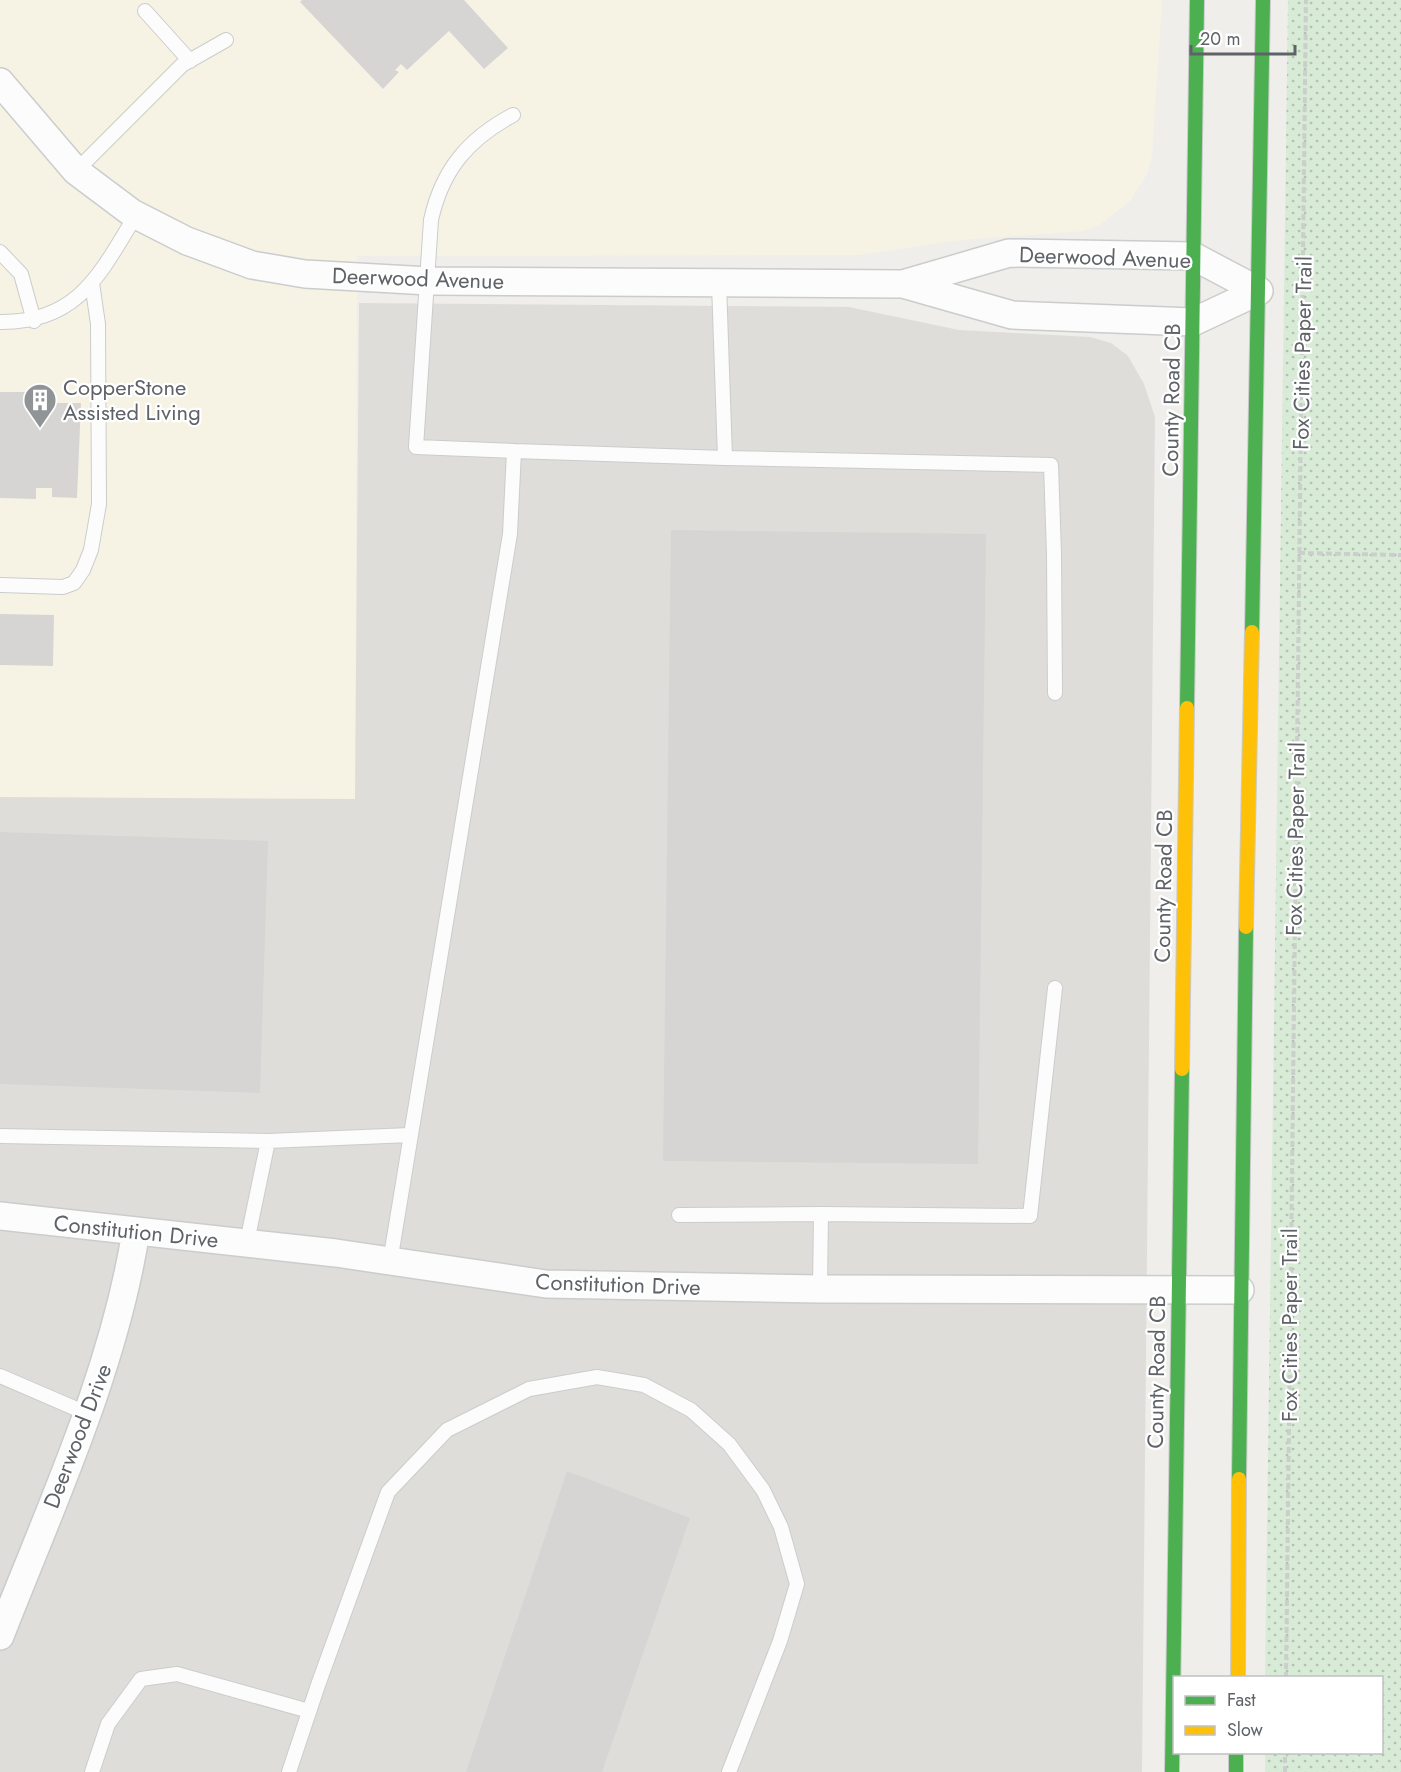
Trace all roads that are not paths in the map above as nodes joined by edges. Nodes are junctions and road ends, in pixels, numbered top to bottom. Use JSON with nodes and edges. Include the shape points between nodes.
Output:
{"nodes":[{"id":1,"x":1197,"y":0,"type":"edge"},
{"id":2,"x":1263,"y":0,"type":"edge"},
{"id":3,"x":145,"y":11,"type":"dead end"},
{"id":4,"x":226,"y":40,"type":"dead end"},
{"id":5,"x":190,"y":61,"type":"junction"},
{"id":6,"x":0,"y":82,"type":"edge"},
{"id":7,"x":513,"y":115,"type":"dead end"},
{"id":8,"x":76,"y":171,"type":"junction"},
{"id":9,"x":136,"y":215,"type":"junction"},
{"id":10,"x":0,"y":252,"type":"edge"},
{"id":11,"x":1193,"y":256,"type":"junction"},
{"id":12,"x":429,"y":281,"type":"junction"},
{"id":13,"x":92,"y":283,"type":"junction"},
{"id":14,"x":719,"y":283,"type":"junction"},
{"id":15,"x":903,"y":284,"type":"junction"},
{"id":16,"x":1259,"y":291,"type":"junction"},
{"id":17,"x":34,"y":321,"type":"junction"},
{"id":18,"x":0,"y":322,"type":"edge"},
{"id":19,"x":1193,"y":322,"type":"junction"},
{"id":20,"x":514,"y":451,"type":"junction"},
{"id":21,"x":725,"y":459,"type":"junction"},
{"id":22,"x":1,"y":585,"type":"edge"},
{"id":23,"x":1055,"y":693,"type":"dead end"},
{"id":24,"x":1055,"y":988,"type":"dead end"},
{"id":25,"x":0,"y":1136,"type":"edge"},
{"id":26,"x":410,"y":1136,"type":"junction"},
{"id":27,"x":268,"y":1141,"type":"junction"},
{"id":28,"x":821,"y":1214,"type":"junction"},
{"id":29,"x":679,"y":1215,"type":"dead end"},
{"id":30,"x":0,"y":1216,"type":"edge"},
{"id":31,"x":136,"y":1231,"type":"junction"},
{"id":32,"x":247,"y":1242,"type":"junction"},
{"id":33,"x":390,"y":1262,"type":"junction"},
{"id":34,"x":820,"y":1289,"type":"junction"},
{"id":35,"x":1178,"y":1290,"type":"junction"},
{"id":36,"x":1240,"y":1290,"type":"junction"},
{"id":37,"x":0,"y":1376,"type":"edge"},
{"id":38,"x":86,"y":1413,"type":"junction"},
{"id":39,"x":0,"y":1636,"type":"edge"},
{"id":40,"x":1173,"y":1676,"type":"edge"},
{"id":41,"x":1238,"y":1676,"type":"edge"},
{"id":42,"x":1173,"y":1692,"type":"edge"},
{"id":43,"x":309,"y":1711,"type":"junction"},
{"id":44,"x":1236,"y":1754,"type":"edge"},
{"id":45,"x":92,"y":1772,"type":"edge"},
{"id":46,"x":289,"y":1772,"type":"edge"},
{"id":47,"x":729,"y":1772,"type":"edge"},
{"id":48,"x":1172,"y":1772,"type":"edge"},
{"id":49,"x":1236,"y":1772,"type":"edge"}],
"edges":[{"from":1,"to":11,"type":"main road","name":"County Road CB"},
{"from":2,"to":16,"type":"main road"},
{"from":3,"to":5,"type":"lane"},
{"from":4,"to":5,"type":"lane"},
{"from":5,"to":8,"type":"lane"},
{"from":6,"to":8,"type":"street","name":"Deerwood Avenue"},
{"from":7,"to":12,"type":"lane","via":[[489,128],[447,172],[436,195],[431,220]]},
{"from":8,"to":9,"type":"street","name":"Deerwood Avenue"},
{"from":9,"to":12,"type":"street","name":"Deerwood Avenue","via":[[187,241],[252,265],[305,274]]},
{"from":9,"to":13,"type":"lane"},
{"from":10,"to":17,"type":"lane","via":[[21,274]]},
{"from":11,"to":15,"type":"street","name":"Deerwood Avenue","via":[[1009,253]]},
{"from":11,"to":16,"type":"street","name":"Deerwood Avenue"},
{"from":11,"to":19,"type":"main road","name":"County Road CB"},
{"from":12,"to":14,"type":"street","name":"Deerwood Avenue"},
{"from":12,"to":20,"type":"lane","via":[[416,447]]},
{"from":13,"to":17,"type":"lane","via":[[65,306]]},
{"from":13,"to":22,"type":"lane","via":[[98,324],[99,504],[91,550],[74,583]]},
{"from":14,"to":15,"type":"street","name":"Deerwood Avenue"},
{"from":14,"to":21,"type":"lane"},
{"from":15,"to":19,"type":"street","name":"Deerwood Avenue","via":[[1012,315]]},
{"from":16,"to":19,"type":"street","name":"Deerwood Avenue"},
{"from":16,"to":36,"type":"main road"},
{"from":17,"to":18,"type":"lane"},
{"from":19,"to":35,"type":"main road","name":"County Road CB"},
{"from":20,"to":21,"type":"lane"},
{"from":20,"to":26,"type":"lane","via":[[510,534]]},
{"from":21,"to":23,"type":"lane","via":[[1051,465]]},
{"from":24,"to":28,"type":"lane","via":[[1030,1216]]},
{"from":25,"to":27,"type":"lane"},
{"from":26,"to":27,"type":"lane"},
{"from":26,"to":33,"type":"lane"},
{"from":27,"to":32,"type":"lane"},
{"from":28,"to":29,"type":"lane"},
{"from":28,"to":34,"type":"lane"},
{"from":30,"to":31,"type":"street","name":"Constitution Drive"},
{"from":31,"to":32,"type":"street","name":"Constitution Drive"},
{"from":31,"to":38,"type":"street","name":"Deerwood Drive","via":[[106,1363]]},
{"from":32,"to":33,"type":"street","name":"Constitution Drive"},
{"from":33,"to":34,"type":"street","name":"Constitution Drive","via":[[546,1284]]},
{"from":34,"to":35,"type":"street","name":"Constitution Drive"},
{"from":35,"to":36,"type":"street","name":"Constitution Drive"},
{"from":35,"to":40,"type":"main road","name":"County Road CB"},
{"from":36,"to":41,"type":"main road"},
{"from":37,"to":38,"type":"lane"},
{"from":38,"to":39,"type":"street","name":"Deerwood Drive"},
{"from":42,"to":48,"type":"main road","name":"County Road CB"},
{"from":43,"to":45,"type":"lane","via":[[177,1674],[141,1679],[108,1724]]},
{"from":43,"to":46,"type":"lane"},
{"from":43,"to":47,"type":"lane","via":[[388,1492],[447,1430],[529,1389],[597,1377],[644,1385],[692,1410],[729,1444],[763,1490],[781,1527],[797,1584],[780,1641]]},
{"from":44,"to":49,"type":"main road"}]}
